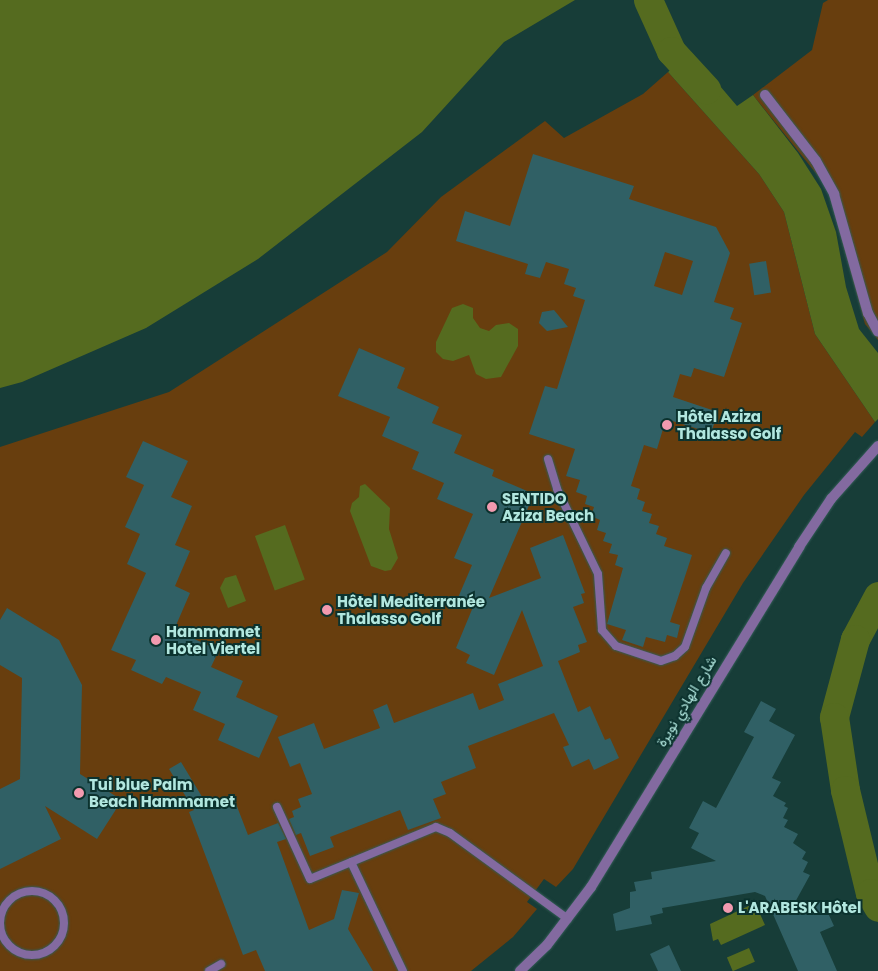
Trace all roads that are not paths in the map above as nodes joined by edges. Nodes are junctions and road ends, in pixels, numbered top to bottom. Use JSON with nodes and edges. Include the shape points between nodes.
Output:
{"nodes":[{"id":1,"x":765,"y":95,"type":"dead end"},
{"id":2,"x":878,"y":332,"type":"edge"},
{"id":3,"x":878,"y":446,"type":"edge"},
{"id":4,"x":548,"y":459,"type":"dead end"},
{"id":5,"x":726,"y":553,"type":"dead end"},
{"id":6,"x":277,"y":807,"type":"dead end"},
{"id":7,"x":350,"y":862,"type":"junction"},
{"id":8,"x":568,"y":919,"type":"junction"},
{"id":9,"x":0,"y":930,"type":"edge"},
{"id":10,"x":221,"y":964,"type":"dead end"},
{"id":11,"x":209,"y":971,"type":"edge"},
{"id":12,"x":403,"y":971,"type":"edge"},
{"id":13,"x":520,"y":971,"type":"edge"}],
"edges":[{"from":1,"to":2,"type":"street","via":[[816,161],[834,194],[868,313]]},
{"from":3,"to":8,"type":"street","name":"شارع الهادي نويرة","via":[[831,499],[799,546],[591,887]]},
{"from":4,"to":5,"type":"lane","via":[[557,489],[598,574],[602,630],[616,646],[661,661],[675,656],[685,647],[706,588]]},
{"from":6,"to":7,"type":"lane","via":[[310,878]]},
{"from":7,"to":8,"type":"lane","via":[[436,828],[450,834]]},
{"from":7,"to":12,"type":"lane"},
{"from":8,"to":13,"type":"street","name":"شارع الهادي نويرة"},
{"from":9,"to":9,"type":"lane","via":[[14,950],[26,955],[39,955],[60,941],[64,916],[50,896],[26,891],[5,905],[0,917]]},
{"from":10,"to":11,"type":"lane"}]}
